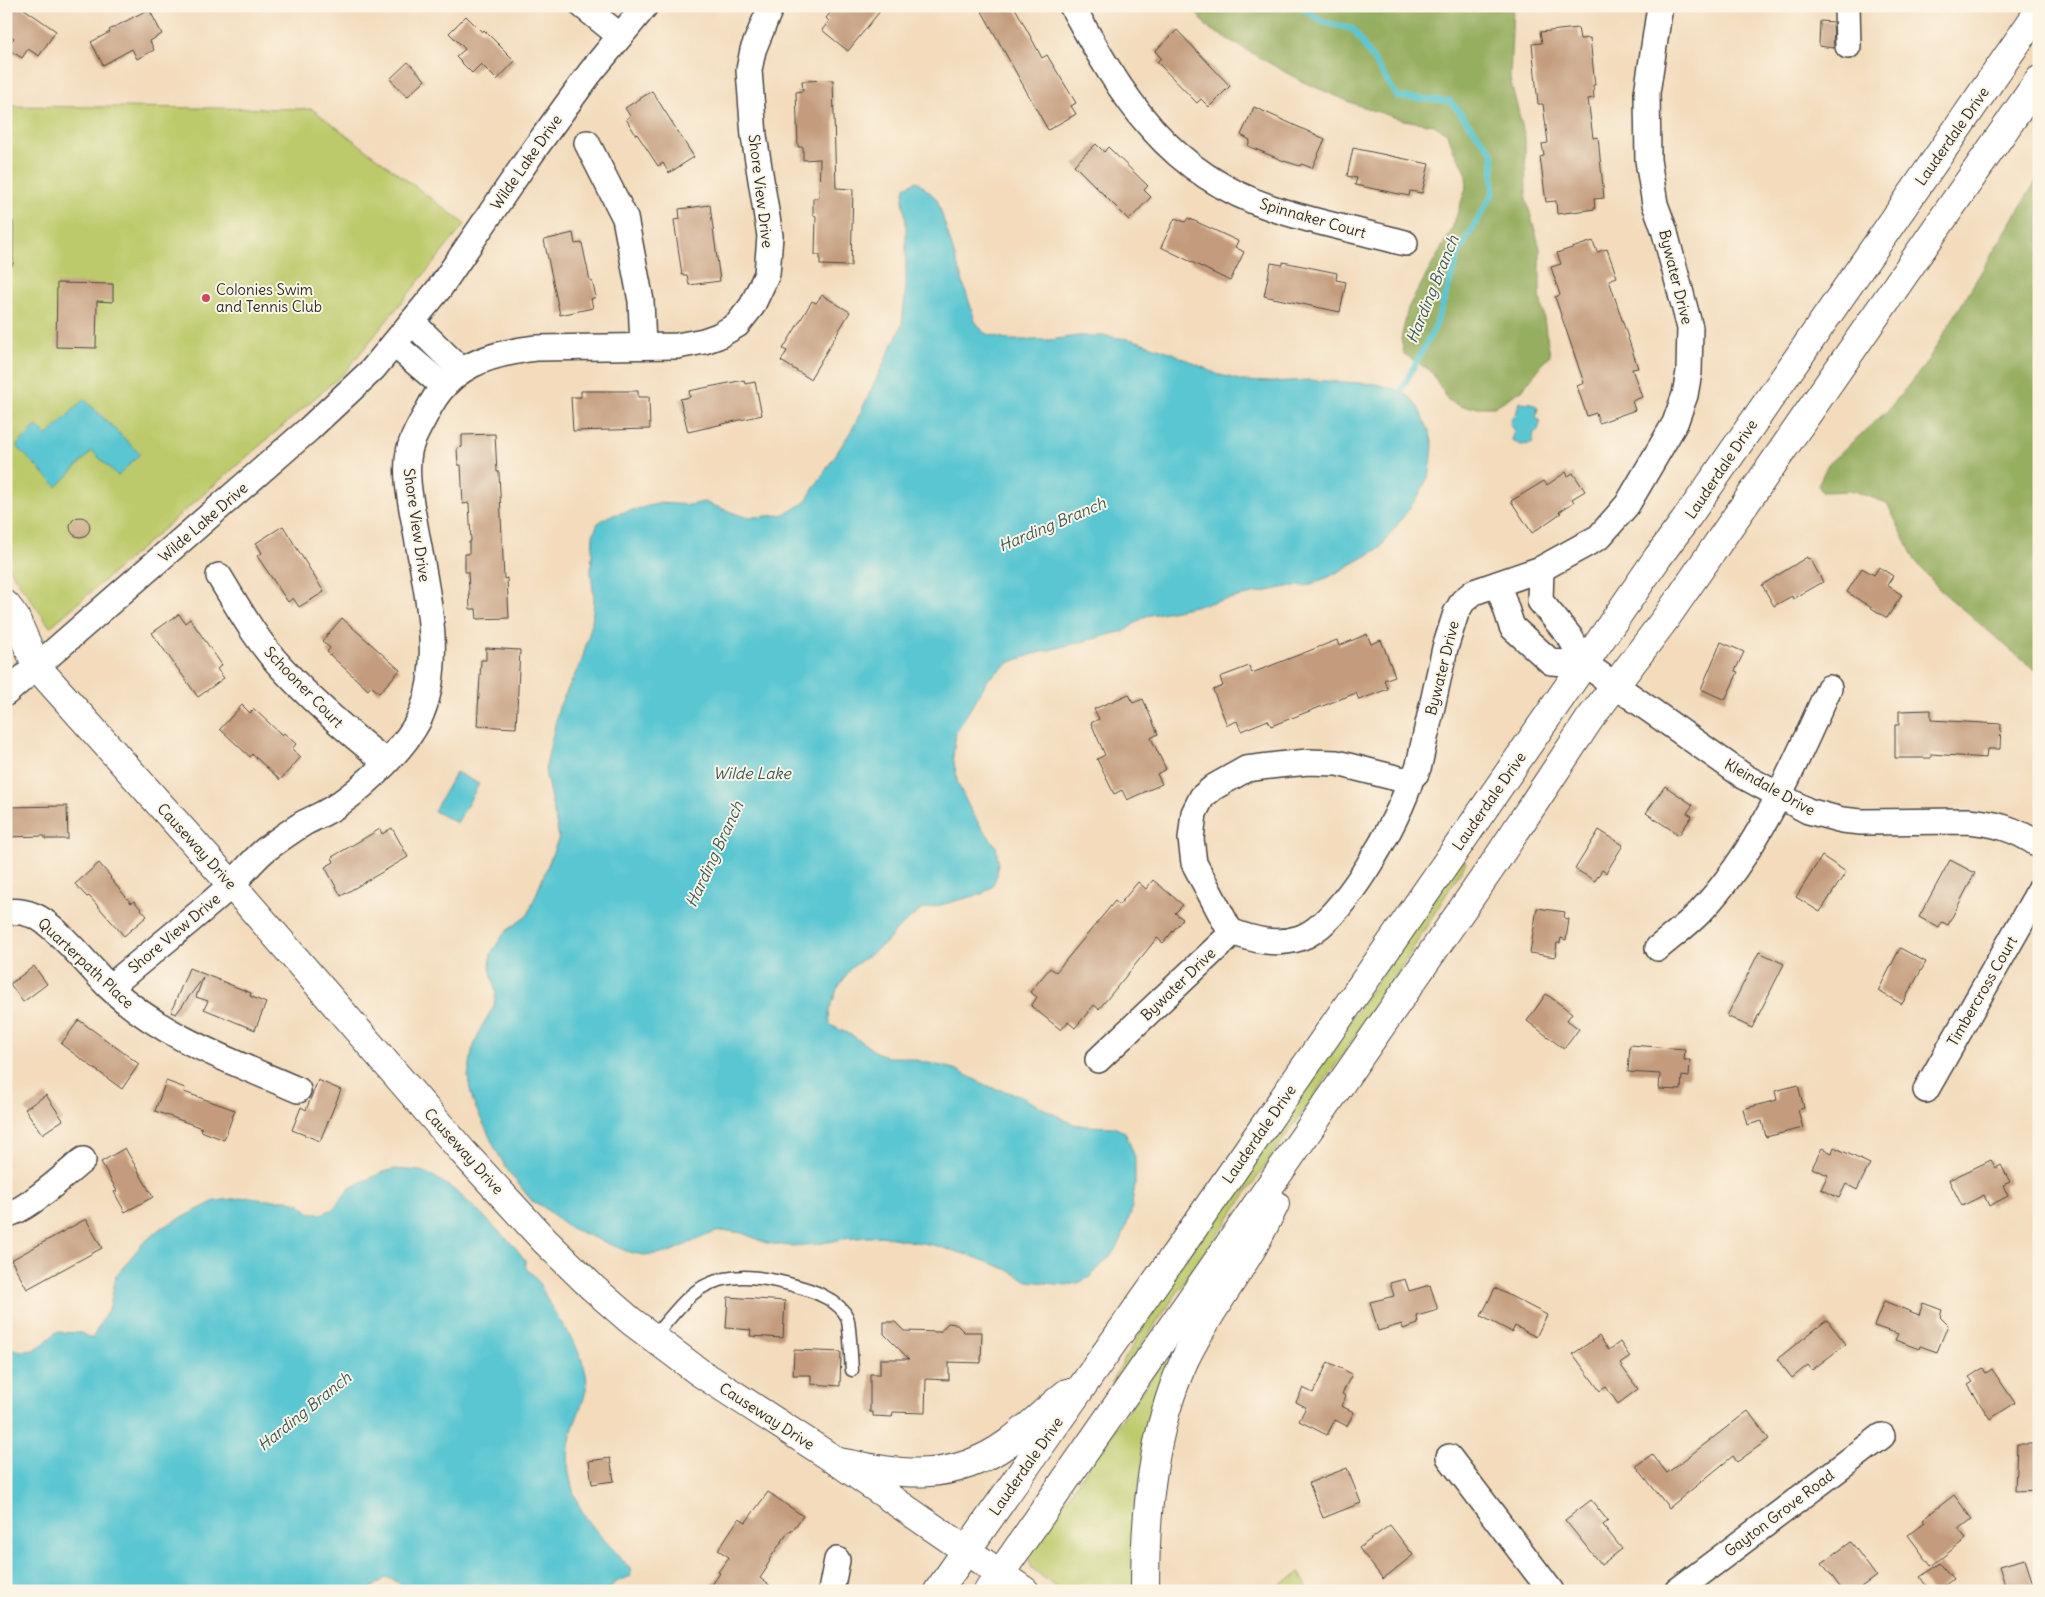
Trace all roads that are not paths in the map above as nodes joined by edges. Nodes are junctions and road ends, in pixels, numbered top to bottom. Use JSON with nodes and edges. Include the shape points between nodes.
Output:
{"nodes":[{"id":1,"x":583,"y":6,"type":"edge"},
{"id":2,"x":645,"y":6,"type":"edge"},
{"id":3,"x":771,"y":6,"type":"edge"},
{"id":4,"x":1072,"y":6,"type":"edge"},
{"id":5,"x":1660,"y":6,"type":"edge"},
{"id":6,"x":1847,"y":6,"type":"edge"},
{"id":7,"x":2039,"y":11,"type":"edge"},
{"id":8,"x":620,"y":36,"type":"junction"},
{"id":9,"x":1848,"y":46,"type":"dead end"},
{"id":10,"x":2039,"y":80,"type":"edge"},
{"id":11,"x":587,"y":143,"type":"dead end"},
{"id":12,"x":6,"y":223,"type":"edge"},
{"id":13,"x":1405,"y":243,"type":"dead end"},
{"id":14,"x":6,"y":262,"type":"edge"},
{"id":15,"x":412,"y":322,"type":"junction"},
{"id":16,"x":394,"y":344,"type":"junction"},
{"id":17,"x":643,"y":346,"type":"junction"},
{"id":18,"x":452,"y":378,"type":"junction"},
{"id":19,"x":1541,"y":569,"type":"junction"},
{"id":20,"x":219,"y":576,"type":"dead end"},
{"id":21,"x":1498,"y":584,"type":"junction"},
{"id":22,"x":6,"y":604,"type":"edge"},
{"id":23,"x":6,"y":650,"type":"edge"},
{"id":24,"x":1584,"y":664,"type":"junction"},
{"id":25,"x":37,"y":667,"type":"junction"},
{"id":26,"x":1615,"y":686,"type":"junction"},
{"id":27,"x":1829,"y":688,"type":"dead end"},
{"id":28,"x":6,"y":694,"type":"edge"},
{"id":29,"x":386,"y":762,"type":"junction"},
{"id":30,"x":1411,"y":778,"type":"junction"},
{"id":31,"x":1778,"y":795,"type":"junction"},
{"id":32,"x":2039,"y":844,"type":"edge"},
{"id":33,"x":232,"y":884,"type":"junction"},
{"id":34,"x":2039,"y":891,"type":"edge"},
{"id":35,"x":6,"y":912,"type":"edge"},
{"id":36,"x":1230,"y":931,"type":"junction"},
{"id":37,"x":1658,"y":948,"type":"dead end"},
{"id":38,"x":110,"y":987,"type":"junction"},
{"id":39,"x":1098,"y":1060,"type":"dead end"},
{"id":40,"x":298,"y":1090,"type":"dead end"},
{"id":41,"x":1926,"y":1090,"type":"dead end"},
{"id":42,"x":1327,"y":1103,"type":"junction"},
{"id":43,"x":83,"y":1160,"type":"dead end"},
{"id":44,"x":6,"y":1214,"type":"edge"},
{"id":45,"x":653,"y":1338,"type":"junction"},
{"id":46,"x":852,"y":1370,"type":"dead end"},
{"id":47,"x":1093,"y":1372,"type":"junction"},
{"id":48,"x":1882,"y":1436,"type":"dead end"},
{"id":49,"x":1449,"y":1457,"type":"dead end"},
{"id":50,"x":838,"y":1462,"type":"junction"},
{"id":51,"x":966,"y":1551,"type":"junction"},
{"id":52,"x":837,"y":1560,"type":"dead end"},
{"id":53,"x":994,"y":1582,"type":"edge"},
{"id":54,"x":831,"y":1591,"type":"edge"},
{"id":55,"x":938,"y":1591,"type":"edge"},
{"id":56,"x":1025,"y":1591,"type":"edge"},
{"id":57,"x":1145,"y":1591,"type":"edge"},
{"id":58,"x":1551,"y":1591,"type":"edge"},
{"id":59,"x":1677,"y":1591,"type":"edge"}],
"edges":[{"from":1,"to":8,"type":"street"},
{"from":2,"to":8,"type":"street","name":"Wilde Lake Drive"},
{"from":3,"to":17,"type":"street","name":"Shore View Drive","via":[[753,50],[749,70],[754,136],[770,236],[767,274],[752,306],[736,325],[718,336],[677,346]]},
{"from":4,"to":13,"type":"street","name":"Spinnaker Court","via":[[1105,65],[1139,116],[1201,174],[1272,208]]},
{"from":5,"to":19,"type":"street","name":"Bywater Drive","via":[[1647,93],[1648,160],[1655,204],[1690,328],[1685,395],[1675,423],[1628,505],[1599,537]]},
{"from":6,"to":9,"type":"street"},
{"from":7,"to":24,"type":"main road","name":"Lauderdale Drive"},
{"from":8,"to":15,"type":"street","name":"Wilde Lake Drive","via":[[536,147],[439,289]]},
{"from":10,"to":26,"type":"main road","via":[[1666,618]]},
{"from":11,"to":17,"type":"street","via":[[625,218],[641,301]]},
{"from":12,"to":14,"type":"lane"},
{"from":15,"to":16,"type":"street","name":"Wilde Lake Drive"},
{"from":15,"to":18,"type":"street"},
{"from":16,"to":18,"type":"street"},
{"from":16,"to":25,"type":"street","name":"Wilde Lake Drive","via":[[373,369],[309,429]]},
{"from":17,"to":18,"type":"street","name":"Shore View Drive","via":[[518,350],[483,359]]},
{"from":18,"to":29,"type":"street","name":"Shore View Drive","via":[[433,398],[409,450],[410,499],[432,653],[428,694],[422,714]]},
{"from":19,"to":21,"type":"street","name":"Bywater Drive"},
{"from":19,"to":24,"type":"street","name":"Kleindale Drive","via":[[1540,601],[1570,637]]},
{"from":20,"to":29,"type":"street","name":"Schooner Court","via":[[245,619],[281,667],[340,724]]},
{"from":21,"to":24,"type":"street","via":[[1512,627],[1551,662]]},
{"from":21,"to":30,"type":"street","name":"Bywater Drive","via":[[1474,592],[1456,613],[1419,765]]},
{"from":22,"to":25,"type":"main road","name":"Causeway Drive","via":[[15,616]]},
{"from":23,"to":25,"type":"main road","name":"Causeway Drive"},
{"from":24,"to":26,"type":"street","name":"Kleindale Drive"},
{"from":24,"to":47,"type":"main road","name":"Lauderdale Drive"},
{"from":25,"to":28,"type":"street","name":"Wilde Lake Drive"},
{"from":25,"to":33,"type":"main road","name":"Causeway Drive"},
{"from":26,"to":31,"type":"street","name":"Kleindale Drive","via":[[1745,777]]},
{"from":26,"to":42,"type":"main road"},
{"from":27,"to":31,"type":"street"},
{"from":29,"to":33,"type":"street","name":"Shore View Drive","via":[[338,805],[264,851]]},
{"from":30,"to":36,"type":"street","name":"Bywater Drive","via":[[1394,823],[1359,880],[1319,928],[1302,938],[1282,942],[1260,941]]},
{"from":30,"to":36,"type":"street","via":[[1398,780],[1337,763],[1298,763],[1246,770],[1202,797],[1194,813],[1191,839],[1194,863]]},
{"from":31,"to":32,"type":"street","name":"Kleindale Drive","via":[[1808,811],[1842,820],[1988,823],[2022,834]]},
{"from":31,"to":37,"type":"street","via":[[1732,872],[1699,913]]},
{"from":33,"to":38,"type":"street","name":"Shore View Drive"},
{"from":33,"to":45,"type":"main road","name":"Causeway Drive","via":[[463,1152],[593,1288]]},
{"from":34,"to":41,"type":"street","name":"Timbercross Court"},
{"from":35,"to":38,"type":"street","name":"Quarterpath Place","via":[[38,917]]},
{"from":36,"to":39,"type":"street","name":"Bywater Drive","via":[[1226,939]]},
{"from":38,"to":40,"type":"street","name":"Quarterpath Place","via":[[137,1010],[199,1048]]},
{"from":42,"to":53,"type":"main road"},
{"from":42,"to":57,"type":"main road","via":[[1254,1244],[1199,1334],[1176,1380],[1163,1421],[1153,1476]]},
{"from":43,"to":44,"type":"street","via":[[13,1214]]},
{"from":45,"to":46,"type":"lane","via":[[687,1299],[721,1279],[749,1276],[781,1281],[818,1293],[847,1317]]},
{"from":45,"to":50,"type":"main road","name":"Causeway Drive","via":[[699,1372]]},
{"from":47,"to":50,"type":"main road","via":[[992,1454],[966,1465],[938,1472],[908,1474]]},
{"from":47,"to":51,"type":"main road","name":"Lauderdale Drive"},
{"from":48,"to":59,"type":"street","name":"Gayton Grove Road"},
{"from":49,"to":58,"type":"street"},
{"from":50,"to":51,"type":"main road","name":"Causeway Drive"},
{"from":51,"to":53,"type":"main road","name":"Causeway Drive"},
{"from":51,"to":55,"type":"main road","name":"Lauderdale Drive"},
{"from":52,"to":54,"type":"street"},
{"from":53,"to":56,"type":"main road","name":"Causeway Drive"}]}
